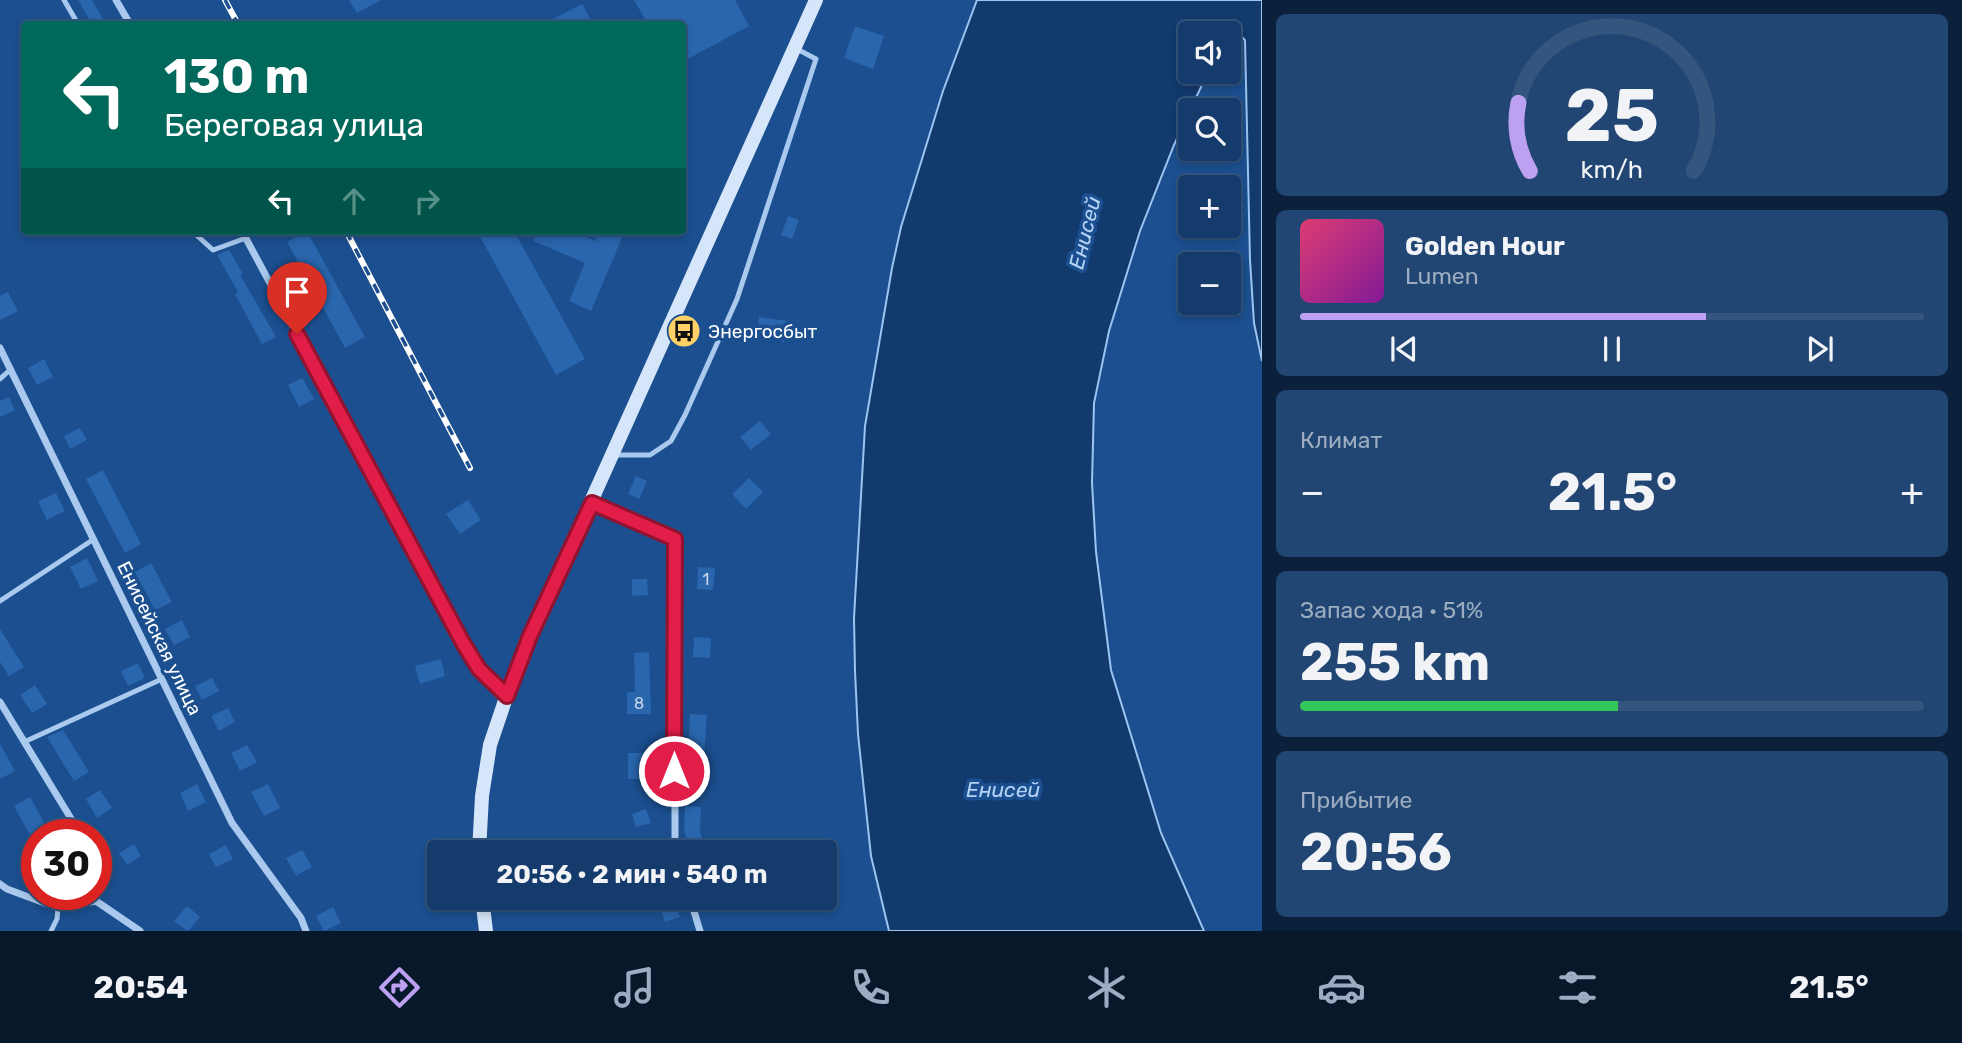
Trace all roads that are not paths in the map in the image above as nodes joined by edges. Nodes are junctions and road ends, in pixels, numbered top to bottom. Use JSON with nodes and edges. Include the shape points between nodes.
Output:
{"nodes":[{"id":1,"x":64,"y":0,"type":"edge"},
{"id":2,"x":116,"y":0,"type":"edge"},
{"id":3,"x":816,"y":0,"type":"edge"},
{"id":4,"x":76,"y":21,"type":"edge"},
{"id":5,"x":128,"y":21,"type":"edge"},
{"id":6,"x":795,"y":48,"type":"junction"},
{"id":7,"x":196,"y":235,"type":"edge"},
{"id":8,"x":242,"y":235,"type":"edge"},
{"id":9,"x":245,"y":235,"type":"edge"},
{"id":10,"x":0,"y":348,"type":"edge"},
{"id":11,"x":11,"y":369,"type":"junction"},
{"id":12,"x":0,"y":379,"type":"edge"},
{"id":13,"x":614,"y":455,"type":"junction"},
{"id":14,"x":592,"y":503,"type":"junction"},
{"id":15,"x":95,"y":539,"type":"junction"},
{"id":16,"x":0,"y":601,"type":"edge"},
{"id":17,"x":162,"y":679,"type":"junction"},
{"id":18,"x":507,"y":696,"type":"junction"},
{"id":19,"x":0,"y":702,"type":"edge"},
{"id":20,"x":24,"y":742,"type":"junction"},
{"id":21,"x":71,"y":819,"type":"edge"},
{"id":22,"x":480,"y":840,"type":"edge"},
{"id":23,"x":675,"y":840,"type":"edge"},
{"id":24,"x":0,"y":884,"type":"edge"},
{"id":25,"x":21,"y":894,"type":"edge"},
{"id":26,"x":112,"y":909,"type":"edge"},
{"id":27,"x":58,"y":910,"type":"edge"},
{"id":28,"x":483,"y":910,"type":"edge"},
{"id":29,"x":694,"y":910,"type":"edge"},
{"id":30,"x":51,"y":931,"type":"edge"},
{"id":31,"x":140,"y":931,"type":"edge"},
{"id":32,"x":306,"y":931,"type":"edge"},
{"id":33,"x":485,"y":931,"type":"edge"},
{"id":34,"x":700,"y":931,"type":"edge"}],
"edges":[{"from":1,"to":4,"type":"lane"},
{"from":2,"to":5,"type":"street"},
{"from":3,"to":6,"type":"main road"},
{"from":6,"to":13,"type":"main road"},
{"from":6,"to":13,"type":"lane","via":[[816,59],[732,310],[671,441],[650,455]]},
{"from":7,"to":8,"type":"lane","via":[[212,250]]},
{"from":9,"to":18,"type":"street","via":[[457,632],[479,669]]},
{"from":10,"to":11,"type":"street","name":"Енисейская улица"},
{"from":11,"to":12,"type":"lane"},
{"from":11,"to":15,"type":"street","name":"Енисейская улица"},
{"from":13,"to":14,"type":"main road"},
{"from":14,"to":18,"type":"main road"},
{"from":14,"to":23,"type":"street","via":[[675,539]]},
{"from":15,"to":16,"type":"lane"},
{"from":15,"to":17,"type":"street","name":"Енисейская улица"},
{"from":17,"to":20,"type":"lane"},
{"from":17,"to":32,"type":"street","name":"Енисейская улица","via":[[232,823]]},
{"from":18,"to":22,"type":"main road","via":[[490,745]]},
{"from":19,"to":20,"type":"street"},
{"from":20,"to":21,"type":"street"},
{"from":24,"to":25,"type":"street"},
{"from":26,"to":31,"type":"street"},
{"from":27,"to":30,"type":"lane"},
{"from":28,"to":33,"type":"main road"},
{"from":29,"to":34,"type":"street"}]}
